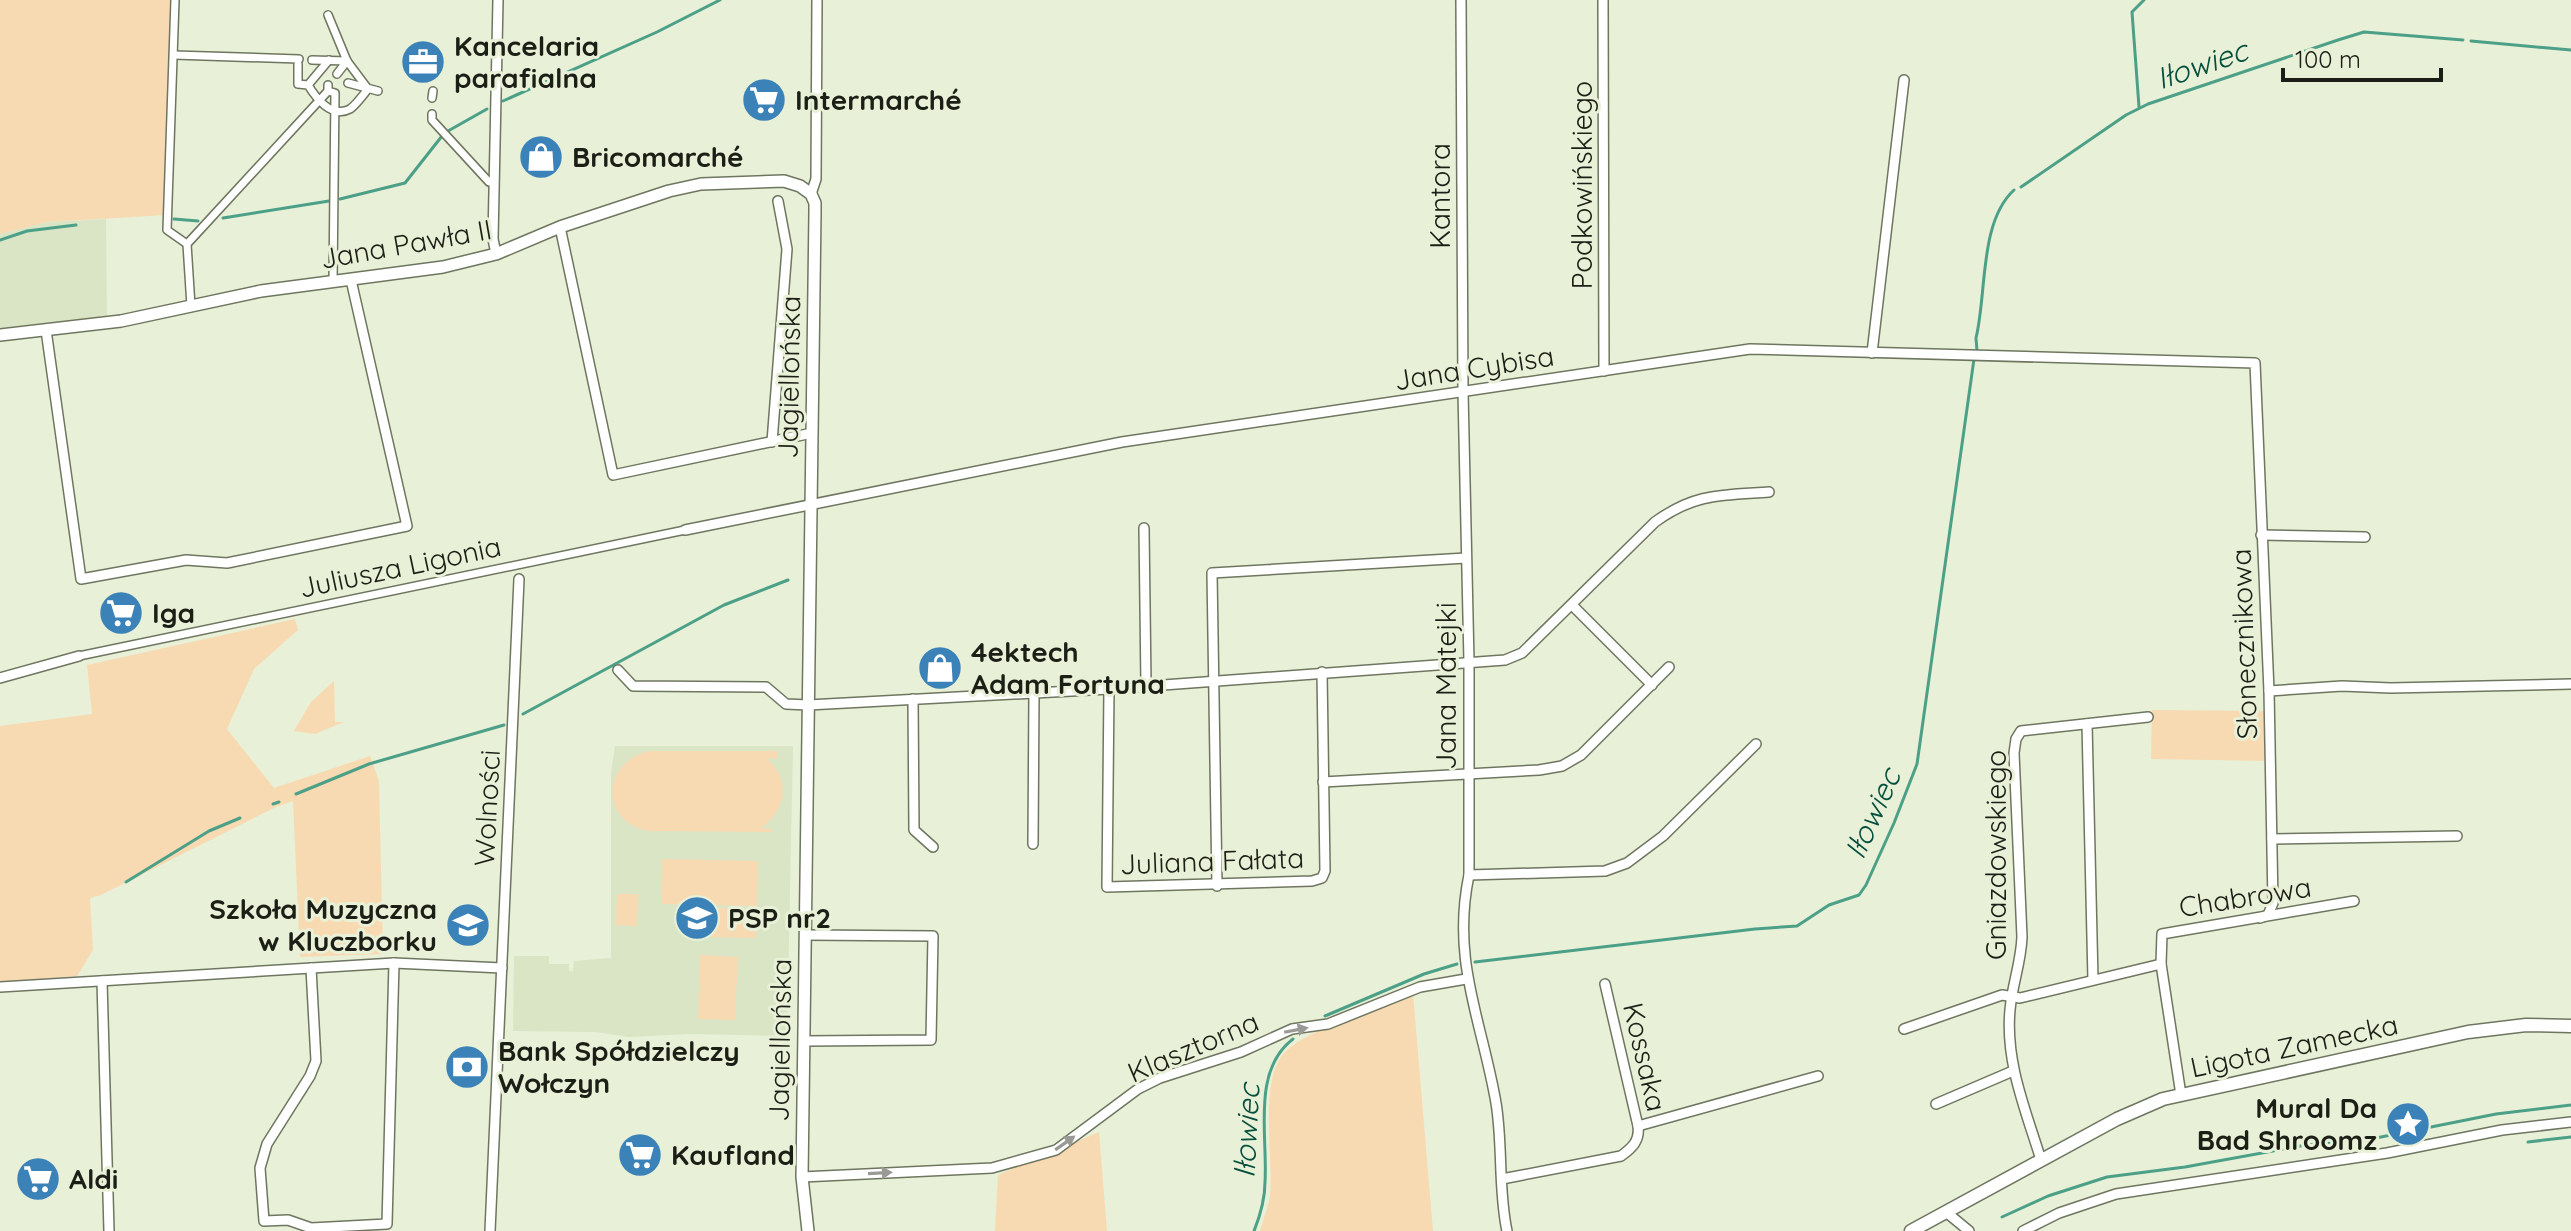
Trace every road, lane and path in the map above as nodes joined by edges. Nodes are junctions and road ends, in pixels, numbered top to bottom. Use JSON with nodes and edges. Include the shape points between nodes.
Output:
{"nodes":[{"id":1,"x":175,"y":0,"type":"edge"},
{"id":2,"x":498,"y":0,"type":"edge"},
{"id":3,"x":817,"y":0,"type":"edge"},
{"id":4,"x":1461,"y":0,"type":"edge"},
{"id":5,"x":1603,"y":0,"type":"edge"},
{"id":6,"x":328,"y":15,"type":"dead end"},
{"id":7,"x":174,"y":55,"type":"junction"},
{"id":8,"x":312,"y":60,"type":"dead end"},
{"id":9,"x":329,"y":60,"type":"junction"},
{"id":10,"x":347,"y":61,"type":"junction"},
{"id":11,"x":337,"y":74,"type":"dead end"},
{"id":12,"x":1904,"y":80,"type":"dead end"},
{"id":13,"x":348,"y":83,"type":"dead end"},
{"id":14,"x":308,"y":85,"type":"junction"},
{"id":15,"x":368,"y":89,"type":"junction"},
{"id":16,"x":378,"y":91,"type":"dead end"},
{"id":17,"x":318,"y":102,"type":"junction"},
{"id":18,"x":335,"y":111,"type":"junction"},
{"id":19,"x":432,"y":114,"type":"dead end"},
{"id":20,"x":494,"y":182,"type":"junction"},
{"id":21,"x":811,"y":194,"type":"junction"},
{"id":22,"x":778,"y":201,"type":"dead end"},
{"id":23,"x":560,"y":227,"type":"junction"},
{"id":24,"x":187,"y":244,"type":"junction"},
{"id":25,"x":496,"y":254,"type":"junction"},
{"id":26,"x":351,"y":280,"type":"junction"},
{"id":27,"x":333,"y":282,"type":"junction"},
{"id":28,"x":191,"y":306,"type":"junction"},
{"id":29,"x":46,"y":330,"type":"junction"},
{"id":30,"x":0,"y":335,"type":"edge"},
{"id":31,"x":1872,"y":353,"type":"junction"},
{"id":32,"x":2255,"y":363,"type":"joint"},
{"id":33,"x":1604,"y":371,"type":"junction"},
{"id":34,"x":1463,"y":392,"type":"junction"},
{"id":35,"x":812,"y":433,"type":"junction"},
{"id":36,"x":772,"y":442,"type":"junction"},
{"id":37,"x":1769,"y":492,"type":"dead end"},
{"id":38,"x":811,"y":503,"type":"junction"},
{"id":39,"x":1144,"y":528,"type":"dead end"},
{"id":40,"x":685,"y":530,"type":"joint"},
{"id":41,"x":2261,"y":535,"type":"junction"},
{"id":42,"x":2365,"y":537,"type":"dead end"},
{"id":43,"x":1466,"y":558,"type":"junction"},
{"id":44,"x":519,"y":579,"type":"dead end"},
{"id":45,"x":1572,"y":605,"type":"junction"},
{"id":46,"x":79,"y":656,"type":"joint"},
{"id":47,"x":1469,"y":662,"type":"junction"},
{"id":48,"x":1669,"y":667,"type":"dead end"},
{"id":49,"x":618,"y":670,"type":"dead end"},
{"id":50,"x":1322,"y":672,"type":"junction"},
{"id":51,"x":0,"y":678,"type":"edge"},
{"id":52,"x":1213,"y":680,"type":"junction"},
{"id":53,"x":2571,"y":684,"type":"edge"},
{"id":54,"x":1146,"y":685,"type":"junction"},
{"id":55,"x":1652,"y":685,"type":"junction"},
{"id":56,"x":1109,"y":689,"type":"junction"},
{"id":57,"x":2269,"y":691,"type":"junction"},
{"id":58,"x":1034,"y":692,"type":"junction"},
{"id":59,"x":913,"y":699,"type":"junction"},
{"id":60,"x":808,"y":705,"type":"junction"},
{"id":61,"x":2148,"y":717,"type":"dead end"},
{"id":62,"x":2087,"y":724,"type":"junction"},
{"id":63,"x":1756,"y":744,"type":"dead end"},
{"id":64,"x":1468,"y":773,"type":"junction"},
{"id":65,"x":1323,"y":782,"type":"junction"},
{"id":66,"x":2457,"y":836,"type":"dead end"},
{"id":67,"x":2272,"y":839,"type":"junction"},
{"id":68,"x":1033,"y":844,"type":"dead end"},
{"id":69,"x":933,"y":847,"type":"dead end"},
{"id":70,"x":1469,"y":875,"type":"junction"},
{"id":71,"x":1217,"y":886,"type":"junction"},
{"id":72,"x":2354,"y":901,"type":"dead end"},
{"id":73,"x":2260,"y":918,"type":"junction"},
{"id":74,"x":805,"y":935,"type":"junction"},
{"id":75,"x":394,"y":963,"type":"junction"},
{"id":76,"x":2161,"y":964,"type":"junction"},
{"id":77,"x":311,"y":968,"type":"junction"},
{"id":78,"x":502,"y":968,"type":"junction"},
{"id":79,"x":1466,"y":979,"type":"junction"},
{"id":80,"x":2093,"y":980,"type":"junction"},
{"id":81,"x":102,"y":981,"type":"junction"},
{"id":82,"x":1605,"y":984,"type":"dead end"},
{"id":83,"x":0,"y":987,"type":"edge"},
{"id":84,"x":2012,"y":997,"type":"junction"},
{"id":85,"x":2571,"y":1026,"type":"edge"},
{"id":86,"x":1904,"y":1029,"type":"dead end"},
{"id":87,"x":804,"y":1041,"type":"junction"},
{"id":88,"x":2013,"y":1071,"type":"junction"},
{"id":89,"x":1818,"y":1076,"type":"dead end"},
{"id":90,"x":2181,"y":1095,"type":"junction"},
{"id":91,"x":1936,"y":1104,"type":"dead end"},
{"id":92,"x":2571,"y":1122,"type":"edge"},
{"id":93,"x":1638,"y":1126,"type":"junction"},
{"id":94,"x":2041,"y":1160,"type":"junction"},
{"id":95,"x":802,"y":1177,"type":"junction"},
{"id":96,"x":1502,"y":1179,"type":"junction"},
{"id":97,"x":1946,"y":1212,"type":"junction"},
{"id":98,"x":109,"y":1231,"type":"edge"},
{"id":99,"x":490,"y":1231,"type":"edge"},
{"id":100,"x":808,"y":1231,"type":"edge"},
{"id":101,"x":1507,"y":1231,"type":"edge"},
{"id":102,"x":1911,"y":1231,"type":"edge"},
{"id":103,"x":1969,"y":1231,"type":"edge"},
{"id":104,"x":2023,"y":1231,"type":"edge"}],
"edges":[{"from":1,"to":7,"type":"street"},
{"from":2,"to":20,"type":"street"},
{"from":3,"to":21,"type":"street","via":[[816,179]]},
{"from":4,"to":34,"type":"street","name":"Kantora"},
{"from":5,"to":33,"type":"street","name":"Podkowińskiego"},
{"from":6,"to":10,"type":"street"},
{"from":7,"to":14,"type":"street","via":[[299,61],[298,84]]},
{"from":7,"to":24,"type":"street","via":[[167,230]]},
{"from":8,"to":9,"type":"street"},
{"from":9,"to":10,"type":"street"},
{"from":9,"to":14,"type":"street"},
{"from":10,"to":11,"type":"street"},
{"from":10,"to":15,"type":"street"},
{"from":12,"to":31,"type":"street"},
{"from":13,"to":15,"type":"street"},
{"from":14,"to":17,"type":"street"},
{"from":15,"to":16,"type":"street"},
{"from":15,"to":18,"type":"street","via":[[349,109]]},
{"from":17,"to":18,"type":"street"},
{"from":17,"to":18,"type":"street","via":[[328,88],[335,93]]},
{"from":17,"to":24,"type":"street"},
{"from":18,"to":27,"type":"street"},
{"from":19,"to":20,"type":"street","via":[[432,120]]},
{"from":20,"to":25,"type":"street"},
{"from":21,"to":23,"type":"street","name":"Jana Pawła II","via":[[784,181],[701,184]]},
{"from":21,"to":35,"type":"street","name":"Jagiellońska"},
{"from":22,"to":36,"type":"street","via":[[787,249]]},
{"from":23,"to":25,"type":"street","name":"Jana Pawła II"},
{"from":23,"to":36,"type":"street","via":[[613,475]]},
{"from":24,"to":28,"type":"street"},
{"from":25,"to":26,"type":"street","name":"Jana Pawła II"},
{"from":26,"to":27,"type":"street","name":"Jana Pawła II"},
{"from":26,"to":29,"type":"street","via":[[407,526],[227,563],[186,560],[81,579]]},
{"from":27,"to":28,"type":"street","name":"Jana Pawła II"},
{"from":28,"to":29,"type":"street","name":"Jana Pawła II"},
{"from":29,"to":30,"type":"street","name":"Jana Pawła II"},
{"from":31,"to":32,"type":"street","name":"Jana Cybisa"},
{"from":31,"to":33,"type":"street","name":"Jana Cybisa","via":[[1774,347]]},
{"from":32,"to":41,"type":"street","name":"Słonecznikowa"},
{"from":33,"to":34,"type":"street","name":"Jana Cybisa"},
{"from":34,"to":38,"type":"street","name":"Jana Cybisa","via":[[1122,442]]},
{"from":34,"to":43,"type":"street","name":"Jana Matejki"},
{"from":35,"to":36,"type":"street"},
{"from":35,"to":38,"type":"street","name":"Jagiellońska"},
{"from":37,"to":45,"type":"street","via":[[1712,496],[1676,507]]},
{"from":38,"to":40,"type":"street","name":"Juliusza Ligonia"},
{"from":38,"to":60,"type":"street","name":"Jagiellońska"},
{"from":39,"to":54,"type":"street"},
{"from":40,"to":46,"type":"street","name":"Juliusza Ligonia"},
{"from":41,"to":42,"type":"street"},
{"from":41,"to":57,"type":"street","name":"Słonecznikowa"},
{"from":43,"to":47,"type":"street","name":"Jana Matejki"},
{"from":43,"to":52,"type":"street","via":[[1212,573]]},
{"from":44,"to":78,"type":"street","name":"Wolności"},
{"from":45,"to":47,"type":"street","via":[[1522,653],[1505,660]]},
{"from":45,"to":55,"type":"street"},
{"from":46,"to":51,"type":"street","name":"Juliusza Ligonia"},
{"from":47,"to":50,"type":"street"},
{"from":47,"to":64,"type":"street","name":"Jana Matejki"},
{"from":48,"to":55,"type":"street"},
{"from":49,"to":60,"type":"street","via":[[633,686],[766,687],[786,704]]},
{"from":50,"to":52,"type":"street"},
{"from":50,"to":65,"type":"street"},
{"from":52,"to":54,"type":"street"},
{"from":52,"to":71,"type":"street"},
{"from":53,"to":57,"type":"street"},
{"from":54,"to":56,"type":"street"},
{"from":55,"to":64,"type":"street","via":[[1581,755],[1562,766]]},
{"from":56,"to":58,"type":"street"},
{"from":56,"to":71,"type":"street","name":"Juliana Fałata","via":[[1107,887]]},
{"from":57,"to":67,"type":"street","name":"Słonecznikowa"},
{"from":58,"to":59,"type":"street"},
{"from":58,"to":68,"type":"street"},
{"from":59,"to":60,"type":"street"},
{"from":59,"to":69,"type":"street","via":[[914,830]]},
{"from":60,"to":74,"type":"street","name":"Jagiellońska"},
{"from":61,"to":62,"type":"street","name":"Gniazdowskiego"},
{"from":62,"to":80,"type":"street"},
{"from":62,"to":84,"type":"street","name":"Gniazdowskiego","via":[[2021,731],[2016,739],[2022,937]]},
{"from":63,"to":70,"type":"street","via":[[1663,836],[1627,863],[1605,871]]},
{"from":64,"to":65,"type":"street"},
{"from":64,"to":70,"type":"street","name":"Jana Matejki"},
{"from":65,"to":71,"type":"street","name":"Juliana Fałata","via":[[1322,878]]},
{"from":66,"to":67,"type":"street"},
{"from":67,"to":73,"type":"street","name":"Słonecznikowa","via":[[2273,903],[2268,915]]},
{"from":70,"to":79,"type":"street","name":"Jana Matejki","via":[[1462,907]]},
{"from":72,"to":73,"type":"street","name":"Chabrowa"},
{"from":73,"to":76,"type":"street","name":"Chabrowa","via":[[2162,934]]},
{"from":74,"to":87,"type":"street","name":"Jagiellońska"},
{"from":74,"to":87,"type":"street","via":[[933,936],[931,1040]]},
{"from":75,"to":77,"type":"street"},
{"from":75,"to":77,"type":"street","via":[[387,1224],[311,1228],[288,1220],[264,1221],[260,1168],[267,1144],[316,1061]]},
{"from":75,"to":78,"type":"street"},
{"from":76,"to":80,"type":"street"},
{"from":76,"to":90,"type":"street","name":"Chabrowa"},
{"from":77,"to":81,"type":"street"},
{"from":78,"to":99,"type":"street","name":"Wolności"},
{"from":95,"to":79,"type":"street","name":"Klasztorna","one_way":true,"via":[[992,1168],[1056,1150],[1160,1078],[1292,1029],[1328,1024],[1420,987]]},
{"from":79,"to":96,"type":"street","name":"Jana Matejki","via":[[1496,1107]]},
{"from":80,"to":84,"type":"street"},
{"from":81,"to":83,"type":"street"},
{"from":81,"to":98,"type":"street"},
{"from":82,"to":93,"type":"street","name":"Kossaka"},
{"from":84,"to":86,"type":"street","via":[[2002,995]]},
{"from":84,"to":88,"type":"street"},
{"from":85,"to":90,"type":"main road","name":"Ligota Zamecka","via":[[2468,1032]]},
{"from":87,"to":95,"type":"street","name":"Jagiellońska"},
{"from":88,"to":91,"type":"street"},
{"from":88,"to":94,"type":"street"},
{"from":89,"to":93,"type":"street"},
{"from":90,"to":94,"type":"main road","name":"Ligota Zamecka","via":[[2139,1108]]},
{"from":92,"to":104,"type":"street","via":[[2116,1194]]},
{"from":93,"to":96,"type":"street","name":"Kossaka","via":[[1633,1148],[1621,1156]]},
{"from":94,"to":97,"type":"main road","name":"Ligota Zamecka"},
{"from":95,"to":100,"type":"street","name":"Jagiellońska"},
{"from":96,"to":101,"type":"street","name":"Jana Matejki"},
{"from":97,"to":102,"type":"main road","name":"Ligota Zamecka"},
{"from":97,"to":103,"type":"street"}]}
